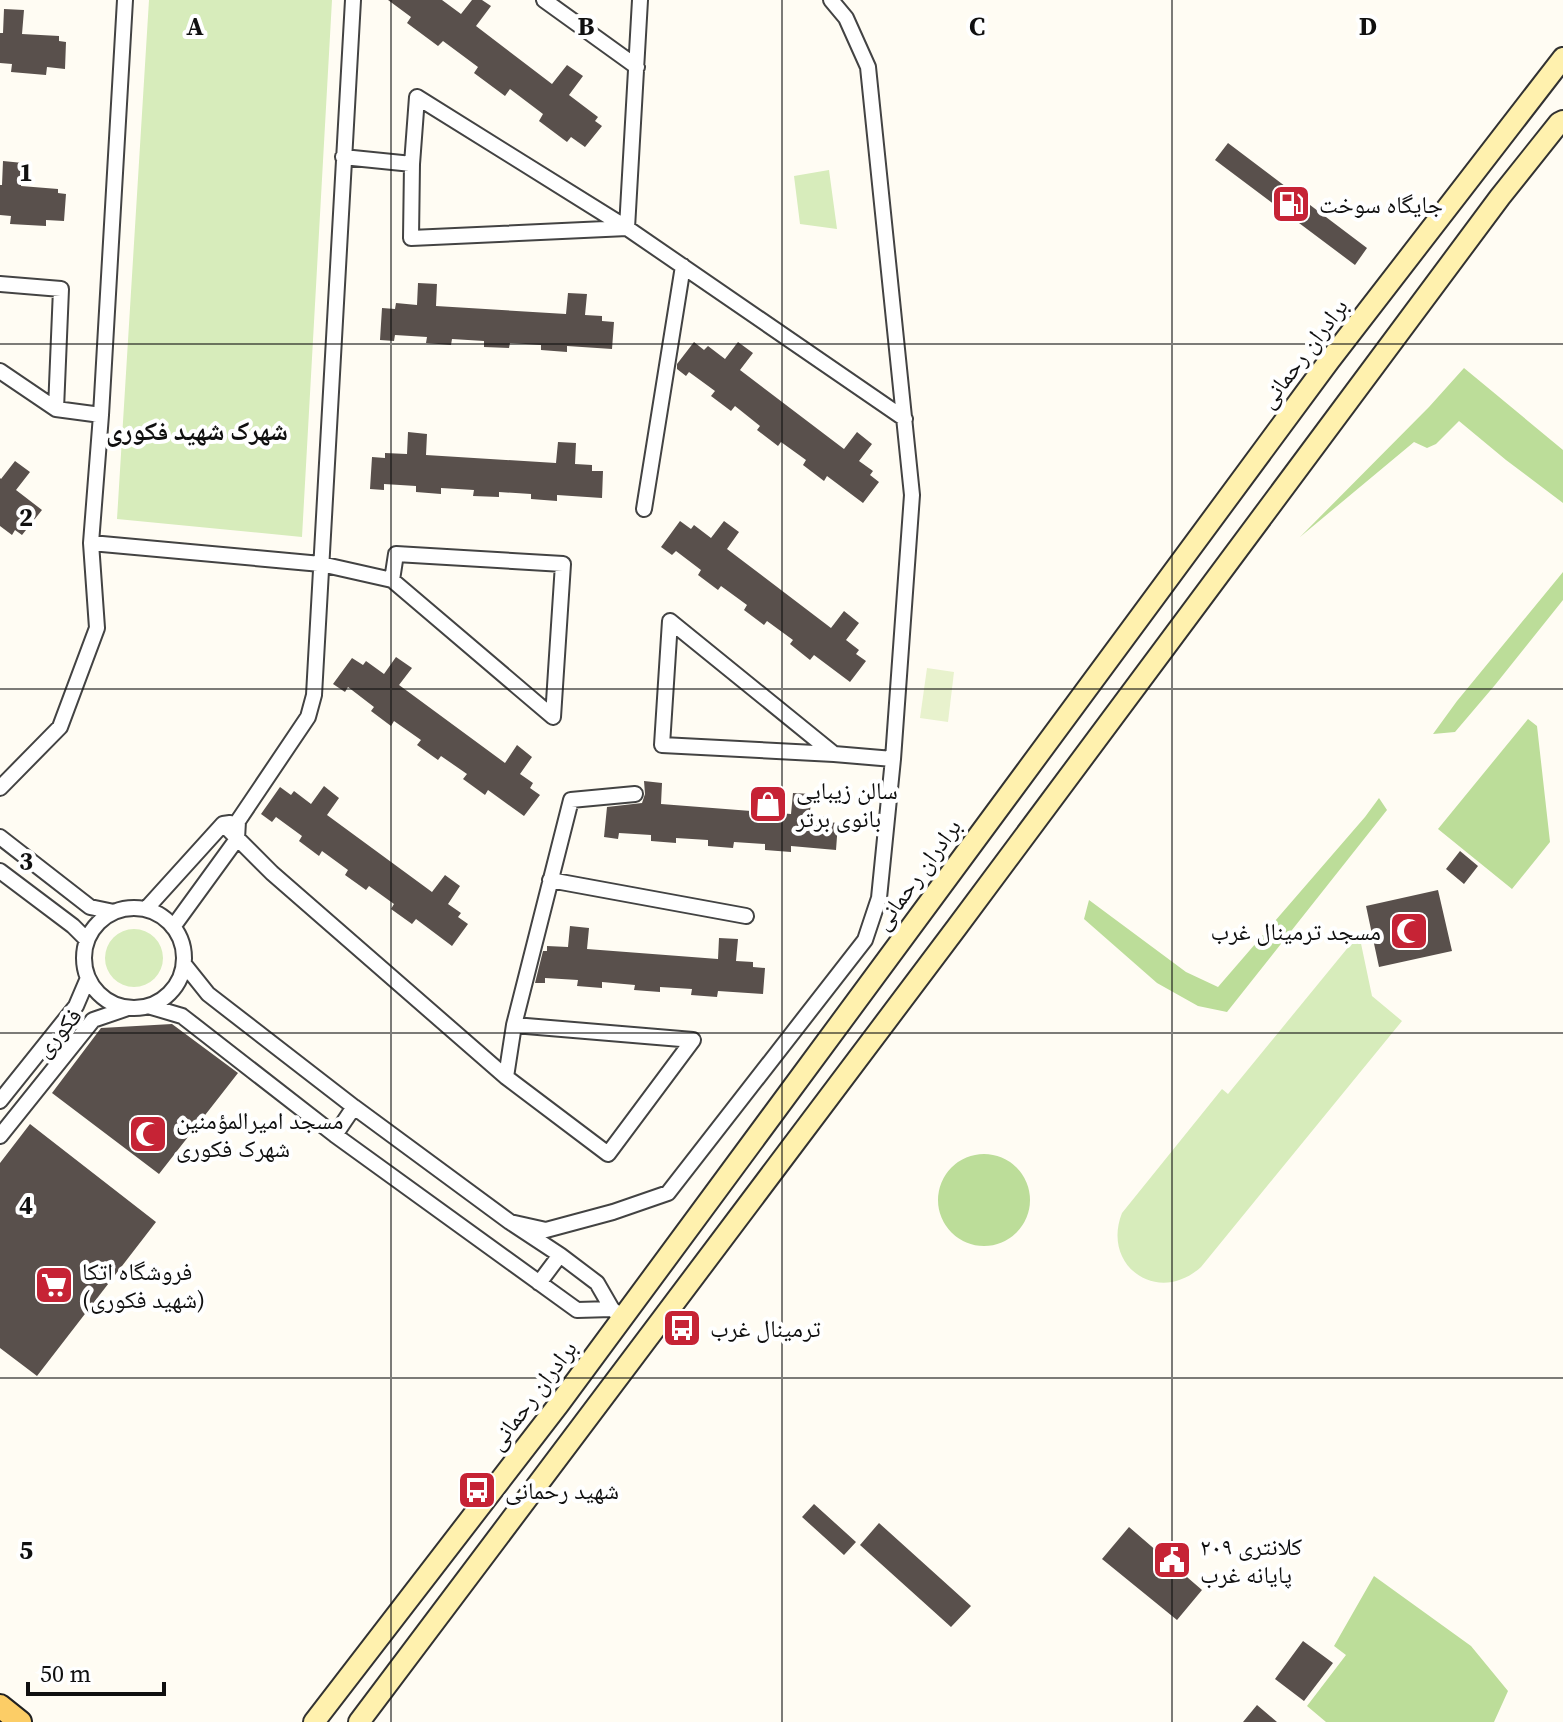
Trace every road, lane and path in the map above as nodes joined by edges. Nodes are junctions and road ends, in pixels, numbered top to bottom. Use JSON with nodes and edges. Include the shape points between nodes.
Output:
{"nodes":[{"id":1,"x":125,"y":0,"type":"edge"},
{"id":2,"x":353,"y":0,"type":"edge"},
{"id":3,"x":544,"y":0,"type":"edge"},
{"id":4,"x":640,"y":0,"type":"edge"},
{"id":5,"x":831,"y":0,"type":"edge"},
{"id":6,"x":1563,"y":58,"type":"edge"},
{"id":7,"x":637,"y":67,"type":"junction"},
{"id":8,"x":1563,"y":121,"type":"edge"},
{"id":9,"x":343,"y":157,"type":"junction"},
{"id":10,"x":412,"y":164,"type":"junction"},
{"id":11,"x":627,"y":228,"type":"junction"},
{"id":12,"x":683,"y":266,"type":"junction"},
{"id":13,"x":0,"y":284,"type":"edge"},
{"id":14,"x":0,"y":371,"type":"edge"},
{"id":15,"x":56,"y":409,"type":"junction"},
{"id":16,"x":101,"y":415,"type":"junction"},
{"id":17,"x":905,"y":419,"type":"junction"},
{"id":18,"x":644,"y":509,"type":"dead end"},
{"id":19,"x":91,"y":543,"type":"junction"},
{"id":20,"x":321,"y":564,"type":"junction"},
{"id":21,"x":392,"y":580,"type":"junction"},
{"id":22,"x":834,"y":754,"type":"junction"},
{"id":23,"x":893,"y":759,"type":"junction"},
{"id":24,"x":0,"y":788,"type":"edge"},
{"id":25,"x":635,"y":794,"type":"dead end"},
{"id":26,"x":238,"y":821,"type":"junction"},
{"id":27,"x":223,"y":824,"type":"junction"},
{"id":28,"x":0,"y":837,"type":"edge"},
{"id":29,"x":237,"y":839,"type":"junction"},
{"id":30,"x":0,"y":871,"type":"edge"},
{"id":31,"x":550,"y":880,"type":"junction"},
{"id":32,"x":146,"y":909,"type":"junction"},
{"id":33,"x":114,"y":912,"type":"junction"},
{"id":34,"x":746,"y":916,"type":"dead end"},
{"id":35,"x":173,"y":927,"type":"junction"},
{"id":36,"x":87,"y":940,"type":"junction"},
{"id":37,"x":184,"y":964,"type":"junction"},
{"id":38,"x":88,"y":978,"type":"junction"},
{"id":39,"x":148,"y":1006,"type":"junction"},
{"id":40,"x":128,"y":1008,"type":"junction"},
{"id":41,"x":514,"y":1025,"type":"junction"},
{"id":42,"x":506,"y":1077,"type":"junction"},
{"id":43,"x":0,"y":1101,"type":"edge"},
{"id":44,"x":354,"y":1107,"type":"junction"},
{"id":45,"x":335,"y":1135,"type":"junction"},
{"id":46,"x":0,"y":1136,"type":"edge"},
{"id":47,"x":510,"y":1222,"type":"junction"},
{"id":48,"x":560,"y":1255,"type":"junction"},
{"id":49,"x":539,"y":1283,"type":"junction"},
{"id":50,"x":617,"y":1314,"type":"junction"},
{"id":51,"x":0,"y":1706,"type":"edge"},
{"id":52,"x":20,"y":1722,"type":"edge"},
{"id":53,"x":314,"y":1722,"type":"edge"},
{"id":54,"x":359,"y":1722,"type":"edge"}],
"edges":[{"from":1,"to":16,"type":"street"},
{"from":2,"to":9,"type":"street"},
{"from":3,"to":7,"type":"street"},
{"from":4,"to":7,"type":"street"},
{"from":5,"to":17,"type":"street","via":[[846,18],[868,67]]},
{"from":6,"to":50,"type":"main road","name":"برادران رحمانی","via":[[1329,361]]},
{"from":7,"to":11,"type":"street"},
{"from":8,"to":54,"type":"main road","via":[[1500,197]]},
{"from":9,"to":10,"type":"street"},
{"from":9,"to":20,"type":"street"},
{"from":10,"to":11,"type":"street","via":[[411,238]]},
{"from":10,"to":11,"type":"street","via":[[417,97]]},
{"from":11,"to":12,"type":"street"},
{"from":12,"to":17,"type":"street"},
{"from":12,"to":18,"type":"street"},
{"from":13,"to":15,"type":"street","via":[[61,289]]},
{"from":14,"to":15,"type":"street"},
{"from":15,"to":16,"type":"street"},
{"from":16,"to":19,"type":"street"},
{"from":17,"to":23,"type":"street","via":[[912,495]]},
{"from":19,"to":20,"type":"street"},
{"from":19,"to":24,"type":"street","via":[[97,628],[60,727]]},
{"from":20,"to":21,"type":"street"},
{"from":20,"to":26,"type":"street","via":[[314,695],[308,717]]},
{"from":21,"to":21,"type":"street","via":[[396,554],[563,564],[553,717]]},
{"from":22,"to":22,"type":"street","via":[[662,745],[670,621],[775,707]]},
{"from":22,"to":23,"type":"street"},
{"from":23,"to":47,"type":"street","via":[[879,898],[865,940],[668,1193],[546,1230]]},
{"from":25,"to":31,"type":"street","via":[[571,800]]},
{"from":26,"to":27,"type":"street"},
{"from":26,"to":29,"type":"street"},
{"from":27,"to":29,"type":"street"},
{"from":27,"to":32,"type":"street"},
{"from":28,"to":33,"type":"street","via":[[90,907]]},
{"from":29,"to":35,"type":"street"},
{"from":29,"to":42,"type":"street"},
{"from":30,"to":36,"type":"street"},
{"from":31,"to":34,"type":"street"},
{"from":31,"to":41,"type":"street"},
{"from":32,"to":33,"type":"street"},
{"from":32,"to":35,"type":"street"},
{"from":33,"to":36,"type":"street","via":[[93,928]]},
{"from":35,"to":37,"type":"street"},
{"from":36,"to":38,"type":"street"},
{"from":37,"to":39,"type":"street","via":[[175,988]]},
{"from":37,"to":44,"type":"street","via":[[208,994]]},
{"from":38,"to":40,"type":"street","via":[[105,998]]},
{"from":38,"to":43,"type":"street","name":"فکوری","via":[[76,1006]]},
{"from":39,"to":40,"type":"street"},
{"from":39,"to":45,"type":"street","via":[[182,1016]]},
{"from":40,"to":46,"type":"street","name":"فکوری","via":[[93,1020]]},
{"from":41,"to":42,"type":"street"},
{"from":41,"to":42,"type":"street","via":[[693,1040],[608,1154]]},
{"from":44,"to":45,"type":"street"},
{"from":44,"to":47,"type":"street"},
{"from":45,"to":49,"type":"street"},
{"from":47,"to":48,"type":"street"},
{"from":48,"to":49,"type":"street"},
{"from":48,"to":50,"type":"street","via":[[597,1283]]},
{"from":49,"to":50,"type":"street","via":[[577,1310]]},
{"from":50,"to":53,"type":"main road","name":"برادران رحمانی","via":[[559,1404]]},
{"from":51,"to":52,"type":"main road"}]}
